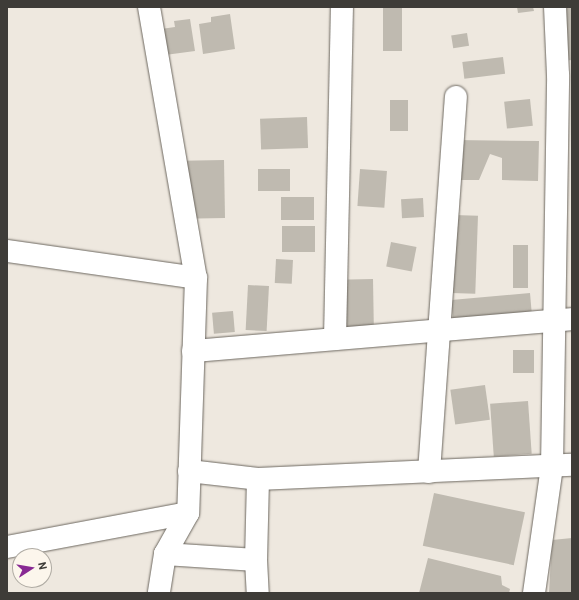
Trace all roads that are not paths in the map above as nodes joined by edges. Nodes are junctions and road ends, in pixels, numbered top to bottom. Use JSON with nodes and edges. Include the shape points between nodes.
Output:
{"nodes":[{"id":1,"x":149,"y":7,"type":"edge"},
{"id":2,"x":342,"y":7,"type":"edge"},
{"id":3,"x":555,"y":7,"type":"edge"},
{"id":4,"x":565,"y":65,"type":"edge"},
{"id":5,"x":456,"y":97,"type":"dead end"},
{"id":6,"x":7,"y":251,"type":"edge"},
{"id":7,"x":196,"y":278,"type":"junction"},
{"id":8,"x":563,"y":319,"type":"edge"},
{"id":9,"x":438,"y":331,"type":"junction"},
{"id":10,"x":335,"y":339,"type":"junction"},
{"id":11,"x":193,"y":351,"type":"junction"},
{"id":12,"x":562,"y":466,"type":"edge"},
{"id":13,"x":189,"y":471,"type":"junction"},
{"id":14,"x":429,"y":472,"type":"junction"},
{"id":15,"x":258,"y":479,"type":"junction"},
{"id":16,"x":188,"y":513,"type":"junction"},
{"id":17,"x":7,"y":547,"type":"edge"},
{"id":18,"x":165,"y":554,"type":"junction"},
{"id":19,"x":256,"y":560,"type":"junction"},
{"id":20,"x":159,"y":593,"type":"edge"},
{"id":21,"x":258,"y":593,"type":"edge"},
{"id":22,"x":534,"y":593,"type":"edge"}],
"edges":[{"from":1,"to":7,"type":"street"},
{"from":2,"to":10,"type":"street"},
{"from":3,"to":4,"type":"street"},
{"from":4,"to":8,"type":"street"},
{"from":5,"to":9,"type":"street"},
{"from":6,"to":7,"type":"street"},
{"from":7,"to":11,"type":"street"},
{"from":8,"to":9,"type":"street"},
{"from":8,"to":12,"type":"street"},
{"from":9,"to":10,"type":"street"},
{"from":9,"to":14,"type":"street"},
{"from":10,"to":11,"type":"street"},
{"from":11,"to":13,"type":"street"},
{"from":12,"to":14,"type":"street"},
{"from":12,"to":22,"type":"street"},
{"from":13,"to":15,"type":"street"},
{"from":13,"to":16,"type":"street"},
{"from":14,"to":15,"type":"street"},
{"from":15,"to":19,"type":"street"},
{"from":16,"to":17,"type":"street"},
{"from":16,"to":18,"type":"street"},
{"from":18,"to":19,"type":"street"},
{"from":18,"to":20,"type":"street"},
{"from":19,"to":21,"type":"street"}]}
